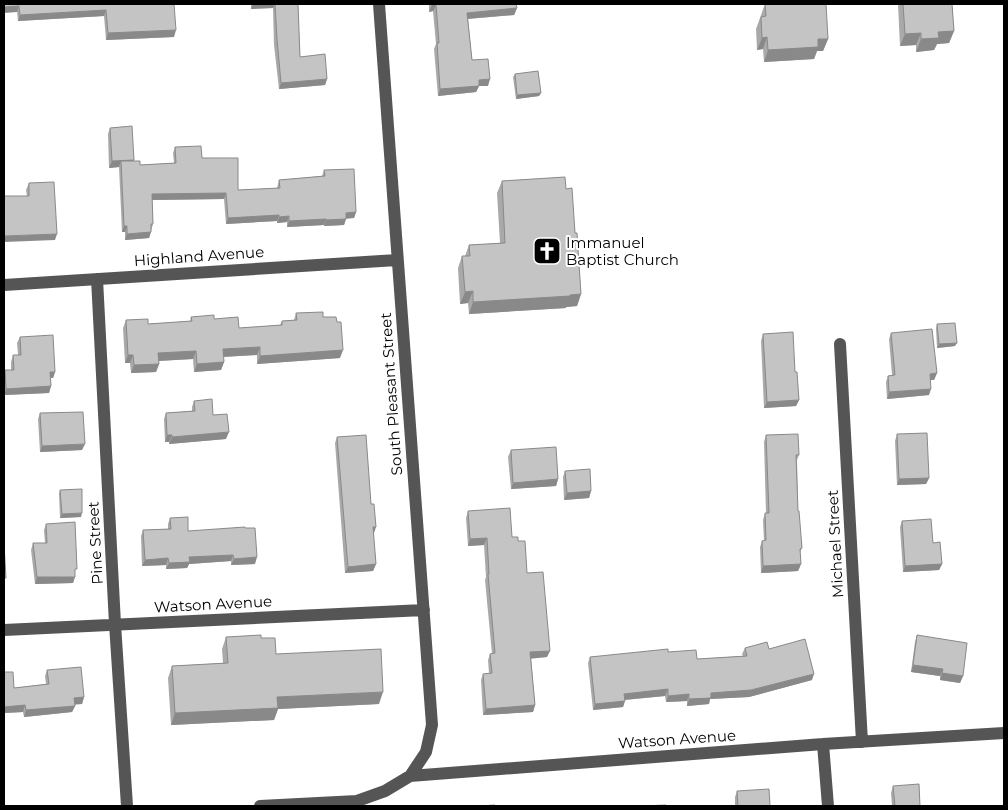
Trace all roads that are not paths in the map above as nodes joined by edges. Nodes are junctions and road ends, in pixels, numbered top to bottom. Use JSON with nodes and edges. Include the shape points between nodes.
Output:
{"nodes":[{"id":1,"x":379,"y":4,"type":"edge"},
{"id":2,"x":397,"y":260,"type":"junction"},
{"id":3,"x":97,"y":279,"type":"junction"},
{"id":4,"x":4,"y":285,"type":"edge"},
{"id":5,"x":840,"y":344,"type":"dead end"},
{"id":6,"x":424,"y":610,"type":"junction"},
{"id":7,"x":115,"y":624,"type":"junction"},
{"id":8,"x":4,"y":630,"type":"edge"},
{"id":9,"x":1004,"y":733,"type":"edge"},
{"id":10,"x":862,"y":742,"type":"junction"},
{"id":11,"x":823,"y":744,"type":"junction"},
{"id":12,"x":410,"y":776,"type":"junction"},
{"id":13,"x":358,"y":803,"type":"edge"},
{"id":14,"x":127,"y":806,"type":"edge"},
{"id":15,"x":260,"y":806,"type":"edge"},
{"id":16,"x":828,"y":806,"type":"edge"}],
"edges":[{"from":1,"to":2,"type":"street","name":"South Pleasant Street"},
{"from":2,"to":3,"type":"street","name":"Highland Avenue"},
{"from":2,"to":6,"type":"street","name":"South Pleasant Street"},
{"from":3,"to":4,"type":"street","name":"Highland Avenue"},
{"from":3,"to":7,"type":"street","name":"Pine Street"},
{"from":5,"to":10,"type":"street","name":"Michael Street"},
{"from":6,"to":7,"type":"street","name":"Watson Avenue"},
{"from":6,"to":12,"type":"street","name":"South Pleasant Street","via":[[432,725],[426,752]]},
{"from":7,"to":8,"type":"street","name":"Watson Avenue"},
{"from":7,"to":14,"type":"street","name":"Pine Street"},
{"from":9,"to":10,"type":"street","name":"Watson Avenue"},
{"from":10,"to":11,"type":"street","name":"Watson Avenue"},
{"from":11,"to":12,"type":"street","name":"Watson Avenue"},
{"from":11,"to":16,"type":"street"},
{"from":12,"to":13,"type":"street","name":"Watson Avenue"},
{"from":13,"to":15,"type":"street","name":"Watson Avenue"}]}
